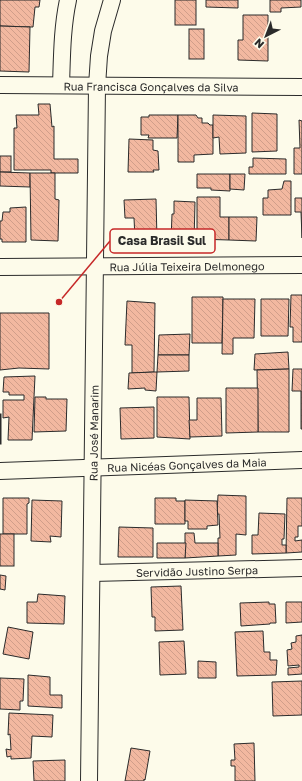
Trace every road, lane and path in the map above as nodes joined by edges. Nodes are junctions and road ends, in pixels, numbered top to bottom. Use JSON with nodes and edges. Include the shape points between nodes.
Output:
{"nodes":[{"id":1,"x":68,"y":0,"type":"edge"},
{"id":2,"x":112,"y":0,"type":"edge"},
{"id":3,"x":0,"y":85,"type":"edge"},
{"id":4,"x":61,"y":85,"type":"junction"},
{"id":5,"x":98,"y":86,"type":"junction"},
{"id":6,"x":302,"y":87,"type":"edge"},
{"id":7,"x":302,"y":265,"type":"edge"},
{"id":8,"x":0,"y":267,"type":"edge"},
{"id":9,"x":95,"y":267,"type":"junction"},
{"id":10,"x":302,"y":460,"type":"edge"},
{"id":11,"x":93,"y":467,"type":"junction"},
{"id":12,"x":0,"y":471,"type":"edge"},
{"id":13,"x":302,"y":568,"type":"edge"},
{"id":14,"x":92,"y":573,"type":"junction"},
{"id":15,"x":89,"y":781,"type":"edge"}],
"edges":[{"from":1,"to":4,"type":"street","via":[[62,48]]},
{"from":2,"to":5,"type":"street","name":"Rua José Manarim","via":[[103,31]]},
{"from":3,"to":4,"type":"street","name":"Rua Francisca Gonçalves da Silva"},
{"from":4,"to":5,"type":"street","name":"Rua Francisca Gonçalves da Silva"},
{"from":5,"to":6,"type":"street","name":"Rua Francisca Gonçalves da Silva"},
{"from":5,"to":9,"type":"street","name":"Rua José Manarim"},
{"from":7,"to":9,"type":"street","name":"Rua Júlia Teixeira Delmonego"},
{"from":8,"to":9,"type":"street","name":"Rua Júlia Teixeira Delmonego"},
{"from":9,"to":11,"type":"street","name":"Rua José Manarim"},
{"from":10,"to":11,"type":"street","name":"Rua Nicéas Gonçalves da Maia"},
{"from":11,"to":12,"type":"street","name":"Rua Nicéas Gonçalves da Maia"},
{"from":11,"to":14,"type":"street","name":"Rua José Manarim"},
{"from":13,"to":14,"type":"street","name":"Servidão Justino Serpa"},
{"from":14,"to":15,"type":"street","name":"Rua José Manarim"}]}
